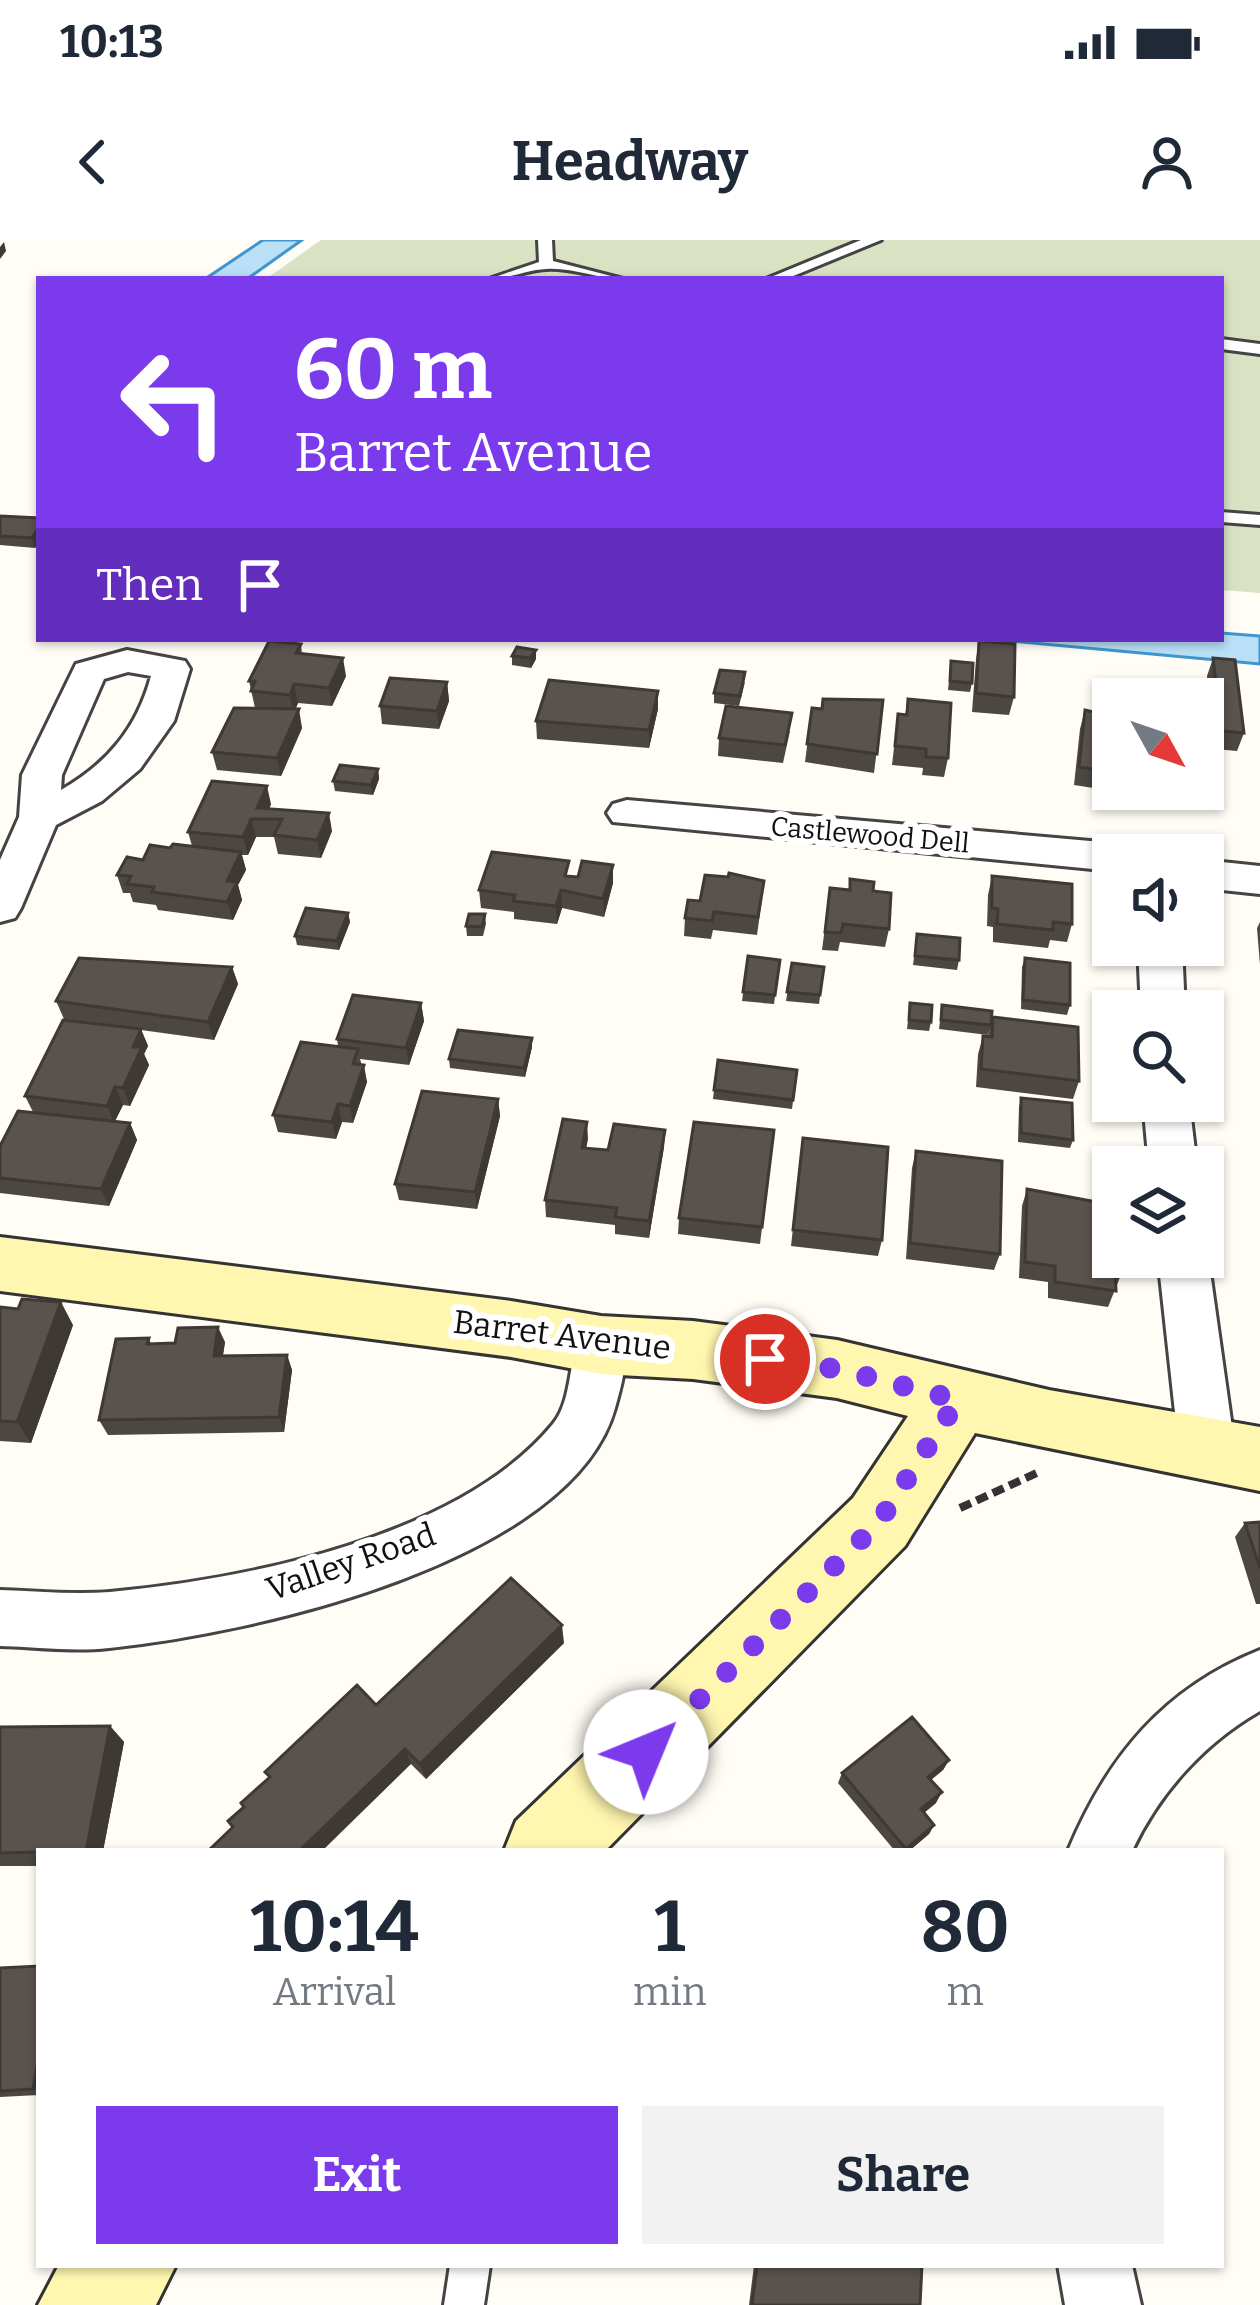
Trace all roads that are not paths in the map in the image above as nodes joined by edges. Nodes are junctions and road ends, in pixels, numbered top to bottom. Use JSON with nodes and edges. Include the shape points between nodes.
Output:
{"nodes":[{"id":1,"x":545,"y":240,"type":"edge"},
{"id":2,"x":874,"y":240,"type":"edge"},
{"id":3,"x":546,"y":264,"type":"junction"},
{"id":4,"x":506,"y":276,"type":"edge"},
{"id":5,"x":602,"y":276,"type":"edge"},
{"id":6,"x":781,"y":276,"type":"edge"},
{"id":7,"x":1224,"y":344,"type":"edge"},
{"id":8,"x":1260,"y":349,"type":"edge"},
{"id":9,"x":1224,"y":517,"type":"edge"},
{"id":10,"x":1260,"y":520,"type":"edge"},
{"id":11,"x":627,"y":813,"type":"dead end"},
{"id":12,"x":39,"y":817,"type":"junction"},
{"id":13,"x":1092,"y":855,"type":"edge"},
{"id":14,"x":1224,"y":876,"type":"edge"},
{"id":15,"x":1260,"y":880,"type":"edge"},
{"id":16,"x":0,"y":908,"type":"edge"},
{"id":17,"x":0,"y":1264,"type":"edge"},
{"id":18,"x":1188,"y":1278,"type":"edge"},
{"id":19,"x":601,"y":1345,"type":"junction"},
{"id":20,"x":958,"y":1400,"type":"junction"},
{"id":21,"x":1233,"y":1454,"type":"edge"},
{"id":22,"x":0,"y":1618,"type":"edge"},
{"id":23,"x":1260,"y":1678,"type":"edge"},
{"id":24,"x":550,"y":1848,"type":"edge"},
{"id":25,"x":1102,"y":1848,"type":"edge"},
{"id":26,"x":125,"y":2268,"type":"edge"},
{"id":27,"x":470,"y":2268,"type":"edge"},
{"id":28,"x":1095,"y":2268,"type":"edge"},
{"id":29,"x":87,"y":2305,"type":"edge"},
{"id":30,"x":464,"y":2305,"type":"edge"},
{"id":31,"x":1103,"y":2305,"type":"edge"}],
"edges":[{"from":1,"to":3,"type":"lane"},
{"from":2,"to":6,"type":"lane"},
{"from":3,"to":4,"type":"lane"},
{"from":3,"to":5,"type":"lane"},
{"from":7,"to":8,"type":"lane"},
{"from":9,"to":10,"type":"lane"},
{"from":11,"to":13,"type":"street","name":"Castlewood Dell"},
{"from":12,"to":12,"type":"street","via":[[42,776],[89,672],[127,661],[172,669],[148,738],[92,790]]},
{"from":12,"to":16,"type":"street"},
{"from":14,"to":15,"type":"street"},
{"from":17,"to":19,"type":"street","name":"Barret Avenue"},
{"from":18,"to":21,"type":"street"},
{"from":19,"to":20,"type":"street","name":"Barret Avenue","via":[[837,1369]]},
{"from":19,"to":22,"type":"street","name":"Valley Road","via":[[575,1439],[540,1478],[438,1535],[233,1600],[106,1620]]},
{"from":20,"to":21,"type":"street","name":"Barret Avenue"},
{"from":20,"to":24,"type":"street","via":[[879,1522]]},
{"from":23,"to":25,"type":"street","via":[[1203,1712],[1160,1751]]},
{"from":26,"to":29,"type":"street"},
{"from":27,"to":30,"type":"lane"},
{"from":28,"to":31,"type":"street"}]}
